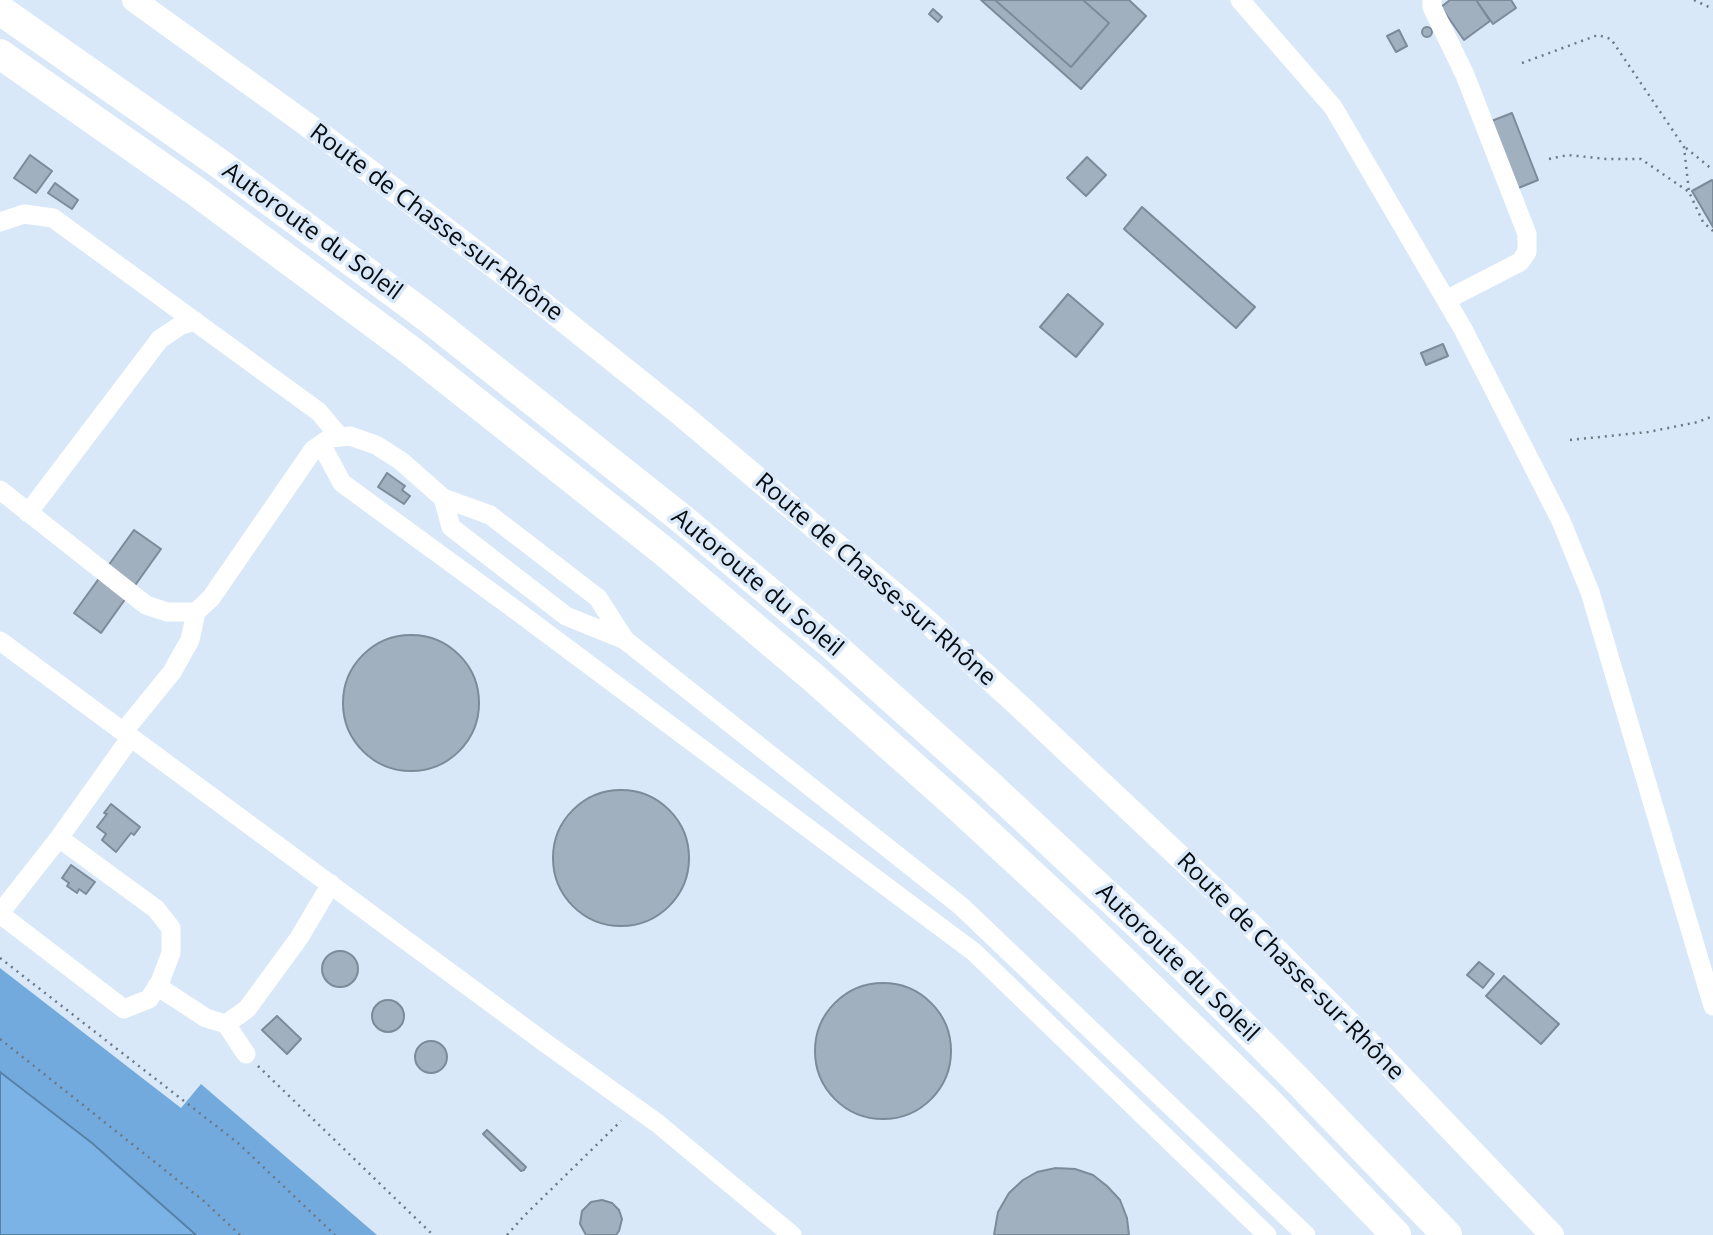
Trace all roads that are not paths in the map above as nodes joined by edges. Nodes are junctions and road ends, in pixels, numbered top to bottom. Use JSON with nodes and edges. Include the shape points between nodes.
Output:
{"nodes":[{"id":1,"x":134,"y":0,"type":"edge"},
{"id":2,"x":1240,"y":0,"type":"edge"},
{"id":3,"x":1432,"y":0,"type":"edge"},
{"id":4,"x":0,"y":10,"type":"edge"},
{"id":5,"x":0,"y":54,"type":"edge"},
{"id":6,"x":0,"y":222,"type":"edge"},
{"id":7,"x":1446,"y":300,"type":"junction"},
{"id":8,"x":195,"y":321,"type":"junction"},
{"id":9,"x":340,"y":437,"type":"junction"},
{"id":10,"x":321,"y":444,"type":"junction"},
{"id":11,"x":0,"y":490,"type":"edge"},
{"id":12,"x":443,"y":498,"type":"junction"},
{"id":13,"x":28,"y":513,"type":"junction"},
{"id":14,"x":196,"y":612,"type":"junction"},
{"id":15,"x":625,"y":640,"type":"junction"},
{"id":16,"x":0,"y":641,"type":"edge"},
{"id":17,"x":127,"y":734,"type":"junction"},
{"id":18,"x":59,"y":838,"type":"junction"},
{"id":19,"x":331,"y":884,"type":"junction"},
{"id":20,"x":0,"y":914,"type":"edge"},
{"id":21,"x":157,"y":986,"type":"junction"},
{"id":22,"x":1713,"y":1006,"type":"edge"},
{"id":23,"x":226,"y":1024,"type":"junction"},
{"id":24,"x":246,"y":1054,"type":"road end"},
{"id":25,"x":792,"y":1235,"type":"edge"},
{"id":26,"x":1267,"y":1235,"type":"edge"},
{"id":27,"x":1306,"y":1235,"type":"edge"},
{"id":28,"x":1396,"y":1235,"type":"edge"},
{"id":29,"x":1447,"y":1235,"type":"edge"},
{"id":30,"x":1552,"y":1235,"type":"edge"}],
"edges":[{"from":1,"to":30,"type":"main road","name":"Route de Chasse-sur-Rhône","via":[[532,295],[931,625],[1236,910]]},
{"from":2,"to":7,"type":"street","via":[[1333,107]]},
{"from":3,"to":7,"type":"street","via":[[1527,234],[1527,252],[1520,262]]},
{"from":4,"to":29,"type":"highway","name":"Autoroute du Soleil","via":[[220,164],[430,320],[650,493],[831,644],[1183,966]]},
{"from":5,"to":28,"type":"highway","name":"Autoroute du Soleil","via":[[410,350],[656,545],[815,679],[1083,922]]},
{"from":6,"to":8,"type":"street","via":[[24,214],[53,218]]},
{"from":7,"to":22,"type":"street","via":[[1562,521],[1590,592]]},
{"from":8,"to":9,"type":"street","via":[[319,412]]},
{"from":8,"to":13,"type":"street","via":[[160,339]]},
{"from":9,"to":10,"type":"street"},
{"from":9,"to":12,"type":"street","via":[[376,444]]},
{"from":10,"to":14,"type":"street","via":[[211,598]]},
{"from":10,"to":26,"type":"street","via":[[342,483],[974,952]]},
{"from":11,"to":13,"type":"street"},
{"from":12,"to":15,"type":"street","via":[[490,515],[598,598]]},
{"from":12,"to":15,"type":"street","via":[[451,527],[566,615]]},
{"from":13,"to":14,"type":"street","via":[[146,605],[167,612]]},
{"from":14,"to":17,"type":"street","via":[[190,640],[172,672]]},
{"from":15,"to":27,"type":"street","via":[[961,906]]},
{"from":16,"to":17,"type":"street"},
{"from":17,"to":18,"type":"street"},
{"from":17,"to":19,"type":"street"},
{"from":18,"to":20,"type":"street"},
{"from":18,"to":21,"type":"street","via":[[156,909],[171,928],[171,953]]},
{"from":19,"to":23,"type":"street","via":[[299,938],[247,1009]]},
{"from":19,"to":25,"type":"street","via":[[657,1123]]},
{"from":20,"to":21,"type":"street","via":[[124,1009],[149,999]]},
{"from":21,"to":23,"type":"street","via":[[206,1018]]},
{"from":23,"to":24,"type":"street"}]}
